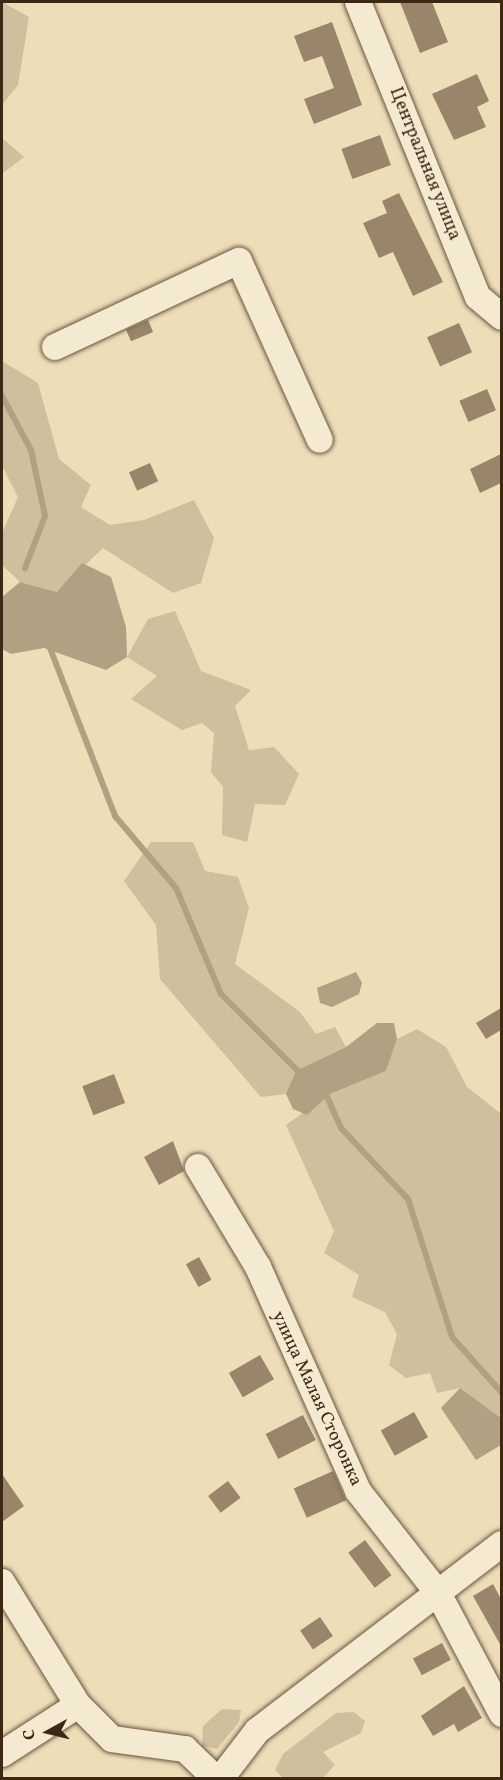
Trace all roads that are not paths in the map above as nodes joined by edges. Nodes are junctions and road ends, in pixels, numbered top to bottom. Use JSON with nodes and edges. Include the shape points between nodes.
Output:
{"nodes":[{"id":1,"x":358,"y":2,"type":"edge"},
{"id":2,"x":501,"y":317,"type":"edge"},
{"id":3,"x":55,"y":347,"type":"dead end"},
{"id":4,"x":320,"y":440,"type":"dead end"},
{"id":5,"x":198,"y":1167,"type":"dead end"},
{"id":6,"x":501,"y":1544,"type":"edge"},
{"id":7,"x":2,"y":1582,"type":"edge"},
{"id":8,"x":438,"y":1593,"type":"junction"},
{"id":9,"x":78,"y":1705,"type":"junction"},
{"id":10,"x":501,"y":1714,"type":"edge"},
{"id":11,"x":2,"y":1754,"type":"edge"},
{"id":12,"x":215,"y":1779,"type":"edge"},
{"id":13,"x":221,"y":1779,"type":"edge"}],
"edges":[{"from":1,"to":2,"type":"street","name":"Центральная улица","via":[[478,297]]},
{"from":3,"to":4,"type":"street","via":[[239,261]]},
{"from":5,"to":8,"type":"street","name":"улица Малая Сторонка","via":[[258,1267],[358,1491]]},
{"from":6,"to":8,"type":"street"},
{"from":7,"to":9,"type":"street"},
{"from":8,"to":10,"type":"street","name":"улица Малая Сторонка"},
{"from":8,"to":13,"type":"street","via":[[257,1731]]},
{"from":9,"to":11,"type":"street"},
{"from":9,"to":12,"type":"street","via":[[112,1739],[185,1749]]}]}
